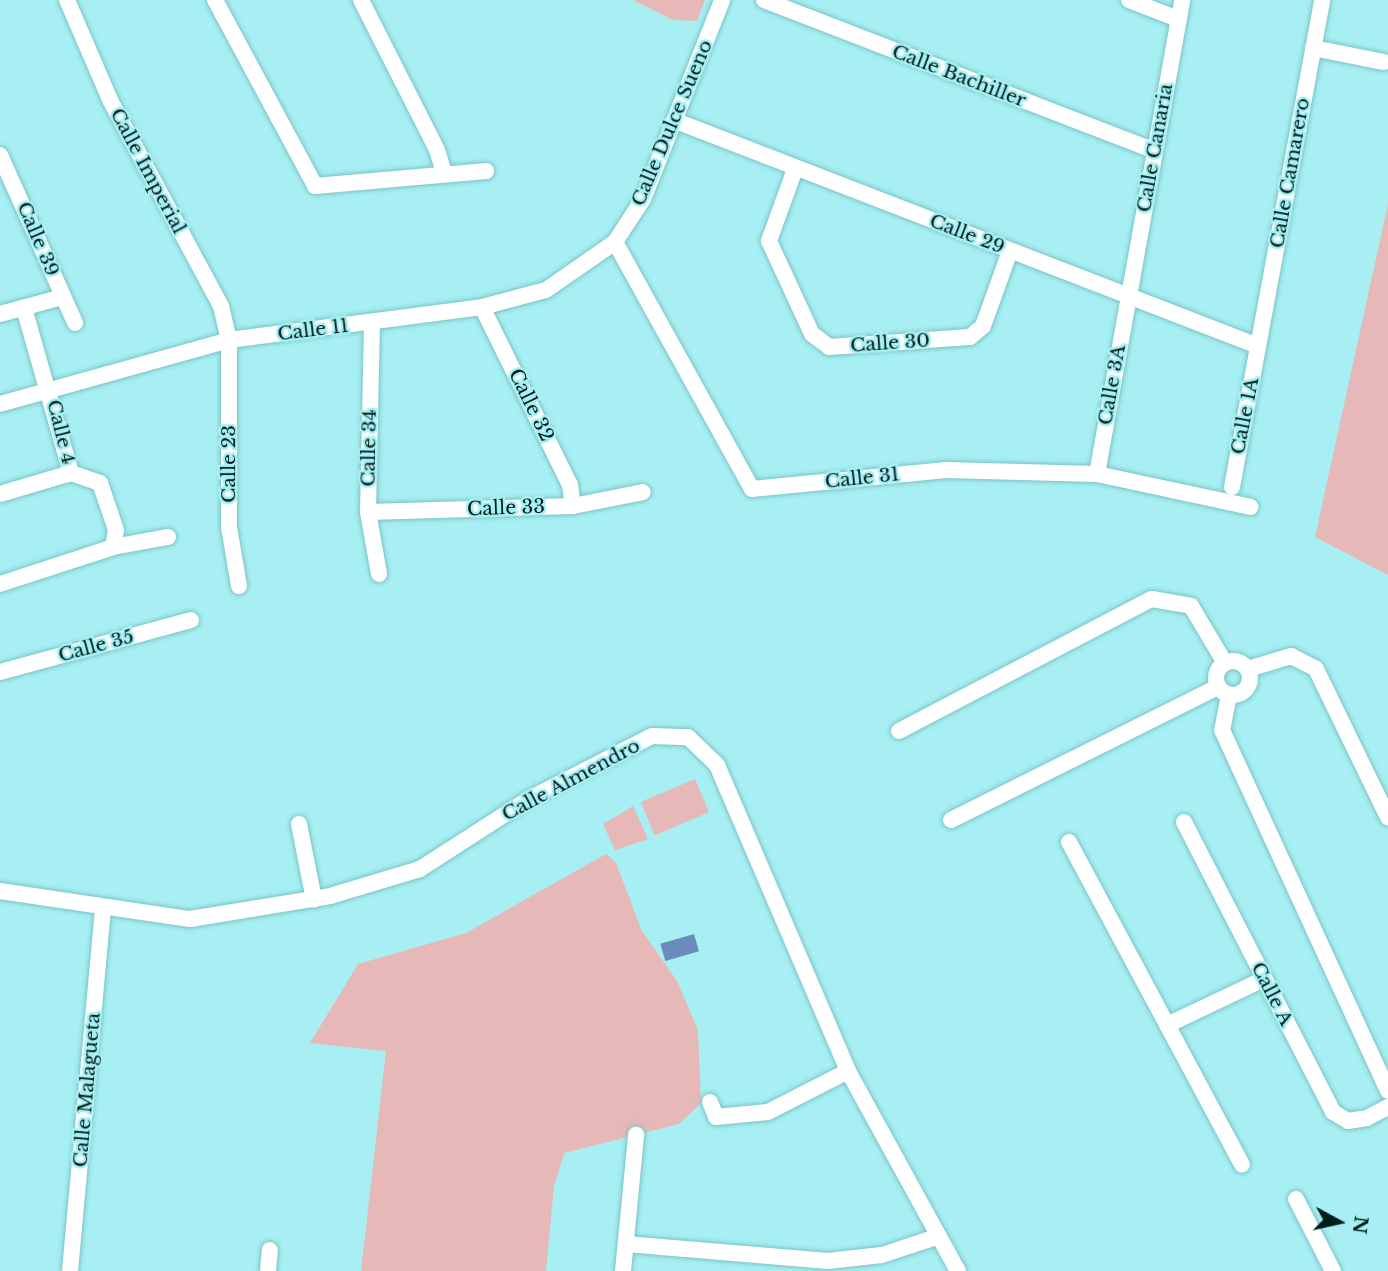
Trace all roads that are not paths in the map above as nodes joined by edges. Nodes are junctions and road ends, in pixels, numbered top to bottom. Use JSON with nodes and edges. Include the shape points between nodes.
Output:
{"nodes":[{"id":1,"x":67,"y":0,"type":"edge"},
{"id":2,"x":215,"y":0,"type":"edge"},
{"id":3,"x":360,"y":0,"type":"edge"},
{"id":4,"x":723,"y":0,"type":"edge"},
{"id":5,"x":764,"y":0,"type":"edge"},
{"id":6,"x":1129,"y":0,"type":"edge"},
{"id":7,"x":1182,"y":0,"type":"edge"},
{"id":8,"x":1322,"y":0,"type":"edge"},
{"id":9,"x":1178,"y":19,"type":"junction"},
{"id":10,"x":1313,"y":48,"type":"junction"},
{"id":11,"x":1384,"y":62,"type":"dead end"},
{"id":12,"x":676,"y":121,"type":"junction"},
{"id":13,"x":1155,"y":151,"type":"junction"},
{"id":14,"x":0,"y":155,"type":"edge"},
{"id":15,"x":795,"y":169,"type":"junction"},
{"id":16,"x":485,"y":170,"type":"dead end"},
{"id":17,"x":444,"y":173,"type":"junction"},
{"id":18,"x":8,"y":188,"type":"edge"},
{"id":19,"x":615,"y":242,"type":"junction"},
{"id":20,"x":1010,"y":251,"type":"junction"},
{"id":21,"x":1128,"y":296,"type":"junction"},
{"id":22,"x":62,"y":297,"type":"junction"},
{"id":23,"x":482,"y":307,"type":"junction"},
{"id":24,"x":24,"y":308,"type":"junction"},
{"id":25,"x":0,"y":314,"type":"edge"},
{"id":26,"x":372,"y":322,"type":"junction"},
{"id":27,"x":75,"y":323,"type":"dead end"},
{"id":28,"x":229,"y":340,"type":"junction"},
{"id":29,"x":1258,"y":346,"type":"junction"},
{"id":30,"x":51,"y":391,"type":"junction"},
{"id":31,"x":0,"y":404,"type":"edge"},
{"id":32,"x":71,"y":473,"type":"junction"},
{"id":33,"x":1097,"y":474,"type":"junction"},
{"id":34,"x":1232,"y":486,"type":"dead end"},
{"id":35,"x":643,"y":492,"type":"dead end"},
{"id":36,"x":0,"y":494,"type":"edge"},
{"id":37,"x":573,"y":506,"type":"junction"},
{"id":38,"x":1251,"y":507,"type":"dead end"},
{"id":39,"x":368,"y":512,"type":"junction"},
{"id":40,"x":168,"y":537,"type":"dead end"},
{"id":41,"x":113,"y":547,"type":"junction"},
{"id":42,"x":379,"y":574,"type":"dead end"},
{"id":43,"x":0,"y":583,"type":"edge"},
{"id":44,"x":239,"y":586,"type":"dead end"},
{"id":45,"x":191,"y":620,"type":"dead end"},
{"id":46,"x":1225,"y":663,"type":"junction"},
{"id":47,"x":1248,"y":669,"type":"junction"},
{"id":48,"x":0,"y":671,"type":"edge"},
{"id":49,"x":1224,"y":691,"type":"junction"},
{"id":50,"x":899,"y":731,"type":"dead end"},
{"id":51,"x":1388,"y":817,"type":"edge"},
{"id":52,"x":951,"y":820,"type":"dead end"},
{"id":53,"x":1184,"y":822,"type":"dead end"},
{"id":54,"x":299,"y":824,"type":"dead end"},
{"id":55,"x":1069,"y":842,"type":"dead end"},
{"id":56,"x":0,"y":891,"type":"edge"},
{"id":57,"x":314,"y":900,"type":"junction"},
{"id":58,"x":103,"y":909,"type":"junction"},
{"id":59,"x":1265,"y":979,"type":"junction"},
{"id":60,"x":1167,"y":1025,"type":"junction"},
{"id":61,"x":848,"y":1071,"type":"junction"},
{"id":62,"x":1388,"y":1091,"type":"edge"},
{"id":63,"x":710,"y":1102,"type":"dead end"},
{"id":64,"x":1388,"y":1107,"type":"edge"},
{"id":65,"x":636,"y":1135,"type":"dead end"},
{"id":66,"x":1242,"y":1165,"type":"dead end"},
{"id":67,"x":1296,"y":1199,"type":"dead end"},
{"id":68,"x":939,"y":1236,"type":"junction"},
{"id":69,"x":626,"y":1244,"type":"junction"},
{"id":70,"x":270,"y":1250,"type":"dead end"},
{"id":71,"x":71,"y":1271,"type":"edge"},
{"id":72,"x":268,"y":1271,"type":"edge"},
{"id":73,"x":623,"y":1271,"type":"edge"},
{"id":74,"x":958,"y":1271,"type":"edge"},
{"id":75,"x":1333,"y":1271,"type":"edge"}],
"edges":[{"from":1,"to":28,"type":"street","name":"Calle Imperial","via":[[110,100],[221,306]]},
{"from":2,"to":17,"type":"street","via":[[315,186]]},
{"from":3,"to":17,"type":"street","via":[[437,150]]},
{"from":4,"to":12,"type":"street","name":"Calle Dulce Sueno"},
{"from":5,"to":13,"type":"street","name":"Calle Bachiller"},
{"from":6,"to":9,"type":"street"},
{"from":7,"to":9,"type":"street","name":"Calle Canaria"},
{"from":8,"to":10,"type":"street","name":"Calle Camarero"},
{"from":9,"to":13,"type":"street","name":"Calle Canaria"},
{"from":10,"to":11,"type":"street"},
{"from":10,"to":29,"type":"street","name":"Calle Camarero"},
{"from":12,"to":15,"type":"street","name":"Calle 29"},
{"from":12,"to":19,"type":"street","name":"Calle Dulce Sueno","via":[[643,199]]},
{"from":13,"to":21,"type":"street","name":"Calle Canaria"},
{"from":14,"to":18,"type":"street","name":"Calle 39"},
{"from":15,"to":20,"type":"street","name":"Calle 29"},
{"from":15,"to":20,"type":"street","name":"Calle 30","via":[[769,241],[812,334],[829,347],[970,337],[983,326]]},
{"from":16,"to":17,"type":"street"},
{"from":18,"to":22,"type":"street","name":"Calle 39"},
{"from":19,"to":23,"type":"street","name":"Calle 11","via":[[546,290]]},
{"from":19,"to":33,"type":"street","name":"Calle 31","via":[[752,489],[946,470]]},
{"from":20,"to":21,"type":"street","name":"Calle 29"},
{"from":21,"to":29,"type":"street","name":"Calle 29"},
{"from":21,"to":33,"type":"street","name":"Calle 3A"},
{"from":22,"to":24,"type":"street"},
{"from":22,"to":27,"type":"street","name":"Calle 39"},
{"from":23,"to":26,"type":"street","name":"Calle 11"},
{"from":23,"to":37,"type":"street","name":"Calle 32","via":[[570,485]]},
{"from":24,"to":25,"type":"street"},
{"from":24,"to":30,"type":"street","name":"Calle 4"},
{"from":26,"to":28,"type":"street","name":"Calle 11"},
{"from":26,"to":39,"type":"street","name":"Calle 34"},
{"from":28,"to":30,"type":"street","name":"Calle 11"},
{"from":28,"to":44,"type":"street","name":"Calle 23","via":[[229,527]]},
{"from":29,"to":34,"type":"street","name":"Calle 1A"},
{"from":30,"to":31,"type":"street","name":"Calle 11"},
{"from":30,"to":32,"type":"street","name":"Calle 4"},
{"from":32,"to":36,"type":"street"},
{"from":32,"to":41,"type":"street","name":"Calle 4","via":[[100,483],[116,530]]},
{"from":33,"to":38,"type":"street","name":"Calle 31"},
{"from":35,"to":37,"type":"street","name":"Calle 33"},
{"from":37,"to":39,"type":"street","name":"Calle 33"},
{"from":39,"to":42,"type":"street","name":"Calle 34"},
{"from":40,"to":41,"type":"street"},
{"from":41,"to":43,"type":"street"},
{"from":45,"to":48,"type":"street","name":"Calle 35"},
{"from":46,"to":47,"type":"street","via":[[1238,661]]},
{"from":46,"to":49,"type":"street","via":[[1217,673]]},
{"from":46,"to":50,"type":"street","via":[[1191,607],[1152,599]]},
{"from":47,"to":49,"type":"street","via":[[1247,688]]},
{"from":47,"to":51,"type":"street","via":[[1291,656],[1316,669]]},
{"from":49,"to":52,"type":"street"},
{"from":49,"to":62,"type":"street","via":[[1222,730]]},
{"from":53,"to":59,"type":"street","name":"Calle A"},
{"from":54,"to":57,"type":"street"},
{"from":55,"to":60,"type":"street"},
{"from":56,"to":58,"type":"street","name":"Calle Almendro"},
{"from":57,"to":58,"type":"street","name":"Calle Almendro","via":[[190,919]]},
{"from":57,"to":61,"type":"street","name":"Calle Almendro","via":[[421,869],[527,800],[652,736],[688,737],[717,765]]},
{"from":58,"to":71,"type":"street","name":"Calle Malagueta"},
{"from":59,"to":60,"type":"street"},
{"from":59,"to":64,"type":"street","name":"Calle A","via":[[1333,1112],[1348,1121]]},
{"from":60,"to":66,"type":"street"},
{"from":61,"to":63,"type":"street","via":[[768,1112],[716,1117]]},
{"from":61,"to":68,"type":"street","name":"Calle Almendro"},
{"from":65,"to":69,"type":"street"},
{"from":67,"to":75,"type":"street"},
{"from":68,"to":69,"type":"street","via":[[882,1255],[828,1261]]},
{"from":68,"to":74,"type":"street","name":"Calle Almendro"},
{"from":69,"to":73,"type":"street"},
{"from":70,"to":72,"type":"street"}]}
